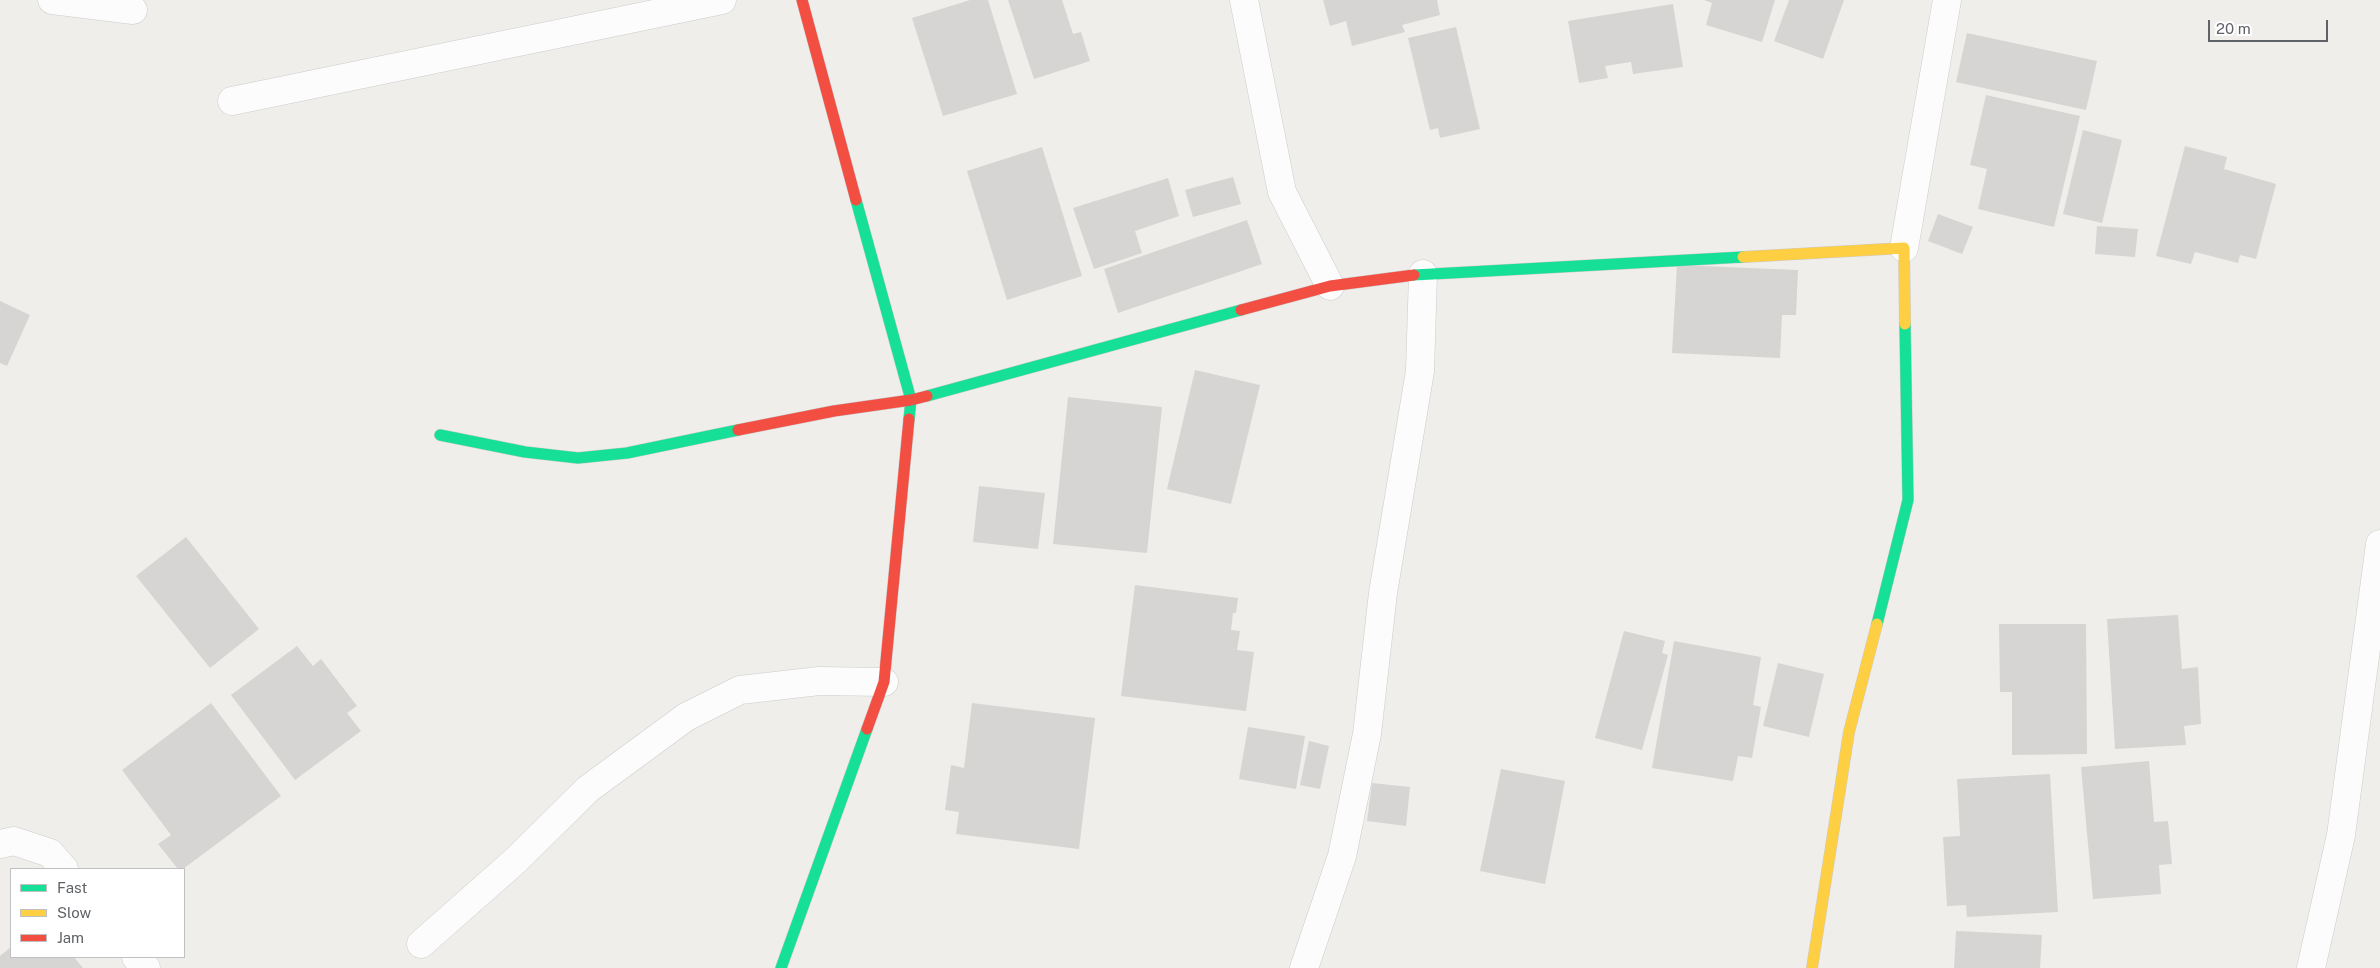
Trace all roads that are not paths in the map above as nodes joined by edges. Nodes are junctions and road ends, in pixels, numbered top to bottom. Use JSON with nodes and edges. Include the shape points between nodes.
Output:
{"nodes":[{"id":1,"x":52,"y":0,"type":"edge"},
{"id":2,"x":722,"y":0,"type":"edge"},
{"id":3,"x":802,"y":0,"type":"edge"},
{"id":4,"x":1244,"y":0,"type":"edge"},
{"id":5,"x":1947,"y":0,"type":"edge"},
{"id":6,"x":133,"y":10,"type":"dead end"},
{"id":7,"x":232,"y":101,"type":"dead end"},
{"id":8,"x":1904,"y":248,"type":"junction"},
{"id":9,"x":1423,"y":274,"type":"junction"},
{"id":10,"x":1330,"y":286,"type":"junction"},
{"id":11,"x":910,"y":400,"type":"junction"},
{"id":12,"x":440,"y":435,"type":"dead end"},
{"id":13,"x":2380,"y":544,"type":"edge"},
{"id":14,"x":884,"y":682,"type":"junction"},
{"id":15,"x":0,"y":844,"type":"edge"},
{"id":16,"x":63,"y":868,"type":"edge"},
{"id":17,"x":421,"y":944,"type":"dead end"},
{"id":18,"x":137,"y":958,"type":"edge"},
{"id":19,"x":146,"y":968,"type":"edge"},
{"id":20,"x":781,"y":968,"type":"edge"},
{"id":21,"x":1304,"y":968,"type":"edge"},
{"id":22,"x":1812,"y":968,"type":"edge"},
{"id":23,"x":2311,"y":968,"type":"edge"}],
"edges":[{"from":1,"to":6,"type":"street"},
{"from":2,"to":7,"type":"street"},
{"from":3,"to":11,"type":"street"},
{"from":4,"to":10,"type":"street","via":[[1282,192]]},
{"from":5,"to":8,"type":"street"},
{"from":8,"to":9,"type":"street"},
{"from":8,"to":22,"type":"street","via":[[1908,500],[1849,732]]},
{"from":9,"to":10,"type":"street"},
{"from":9,"to":21,"type":"street","via":[[1420,371],[1383,593],[1366,734],[1342,856]]},
{"from":10,"to":11,"type":"street"},
{"from":11,"to":12,"type":"street","via":[[834,411],[627,453],[578,458],[525,452]]},
{"from":11,"to":14,"type":"street"},
{"from":13,"to":23,"type":"street","via":[[2341,835]]},
{"from":14,"to":17,"type":"street","via":[[819,681],[740,690],[686,718],[588,789],[515,861]]},
{"from":14,"to":20,"type":"street"},
{"from":15,"to":16,"type":"street","via":[[14,841],[50,853]]},
{"from":18,"to":19,"type":"street"}]}
